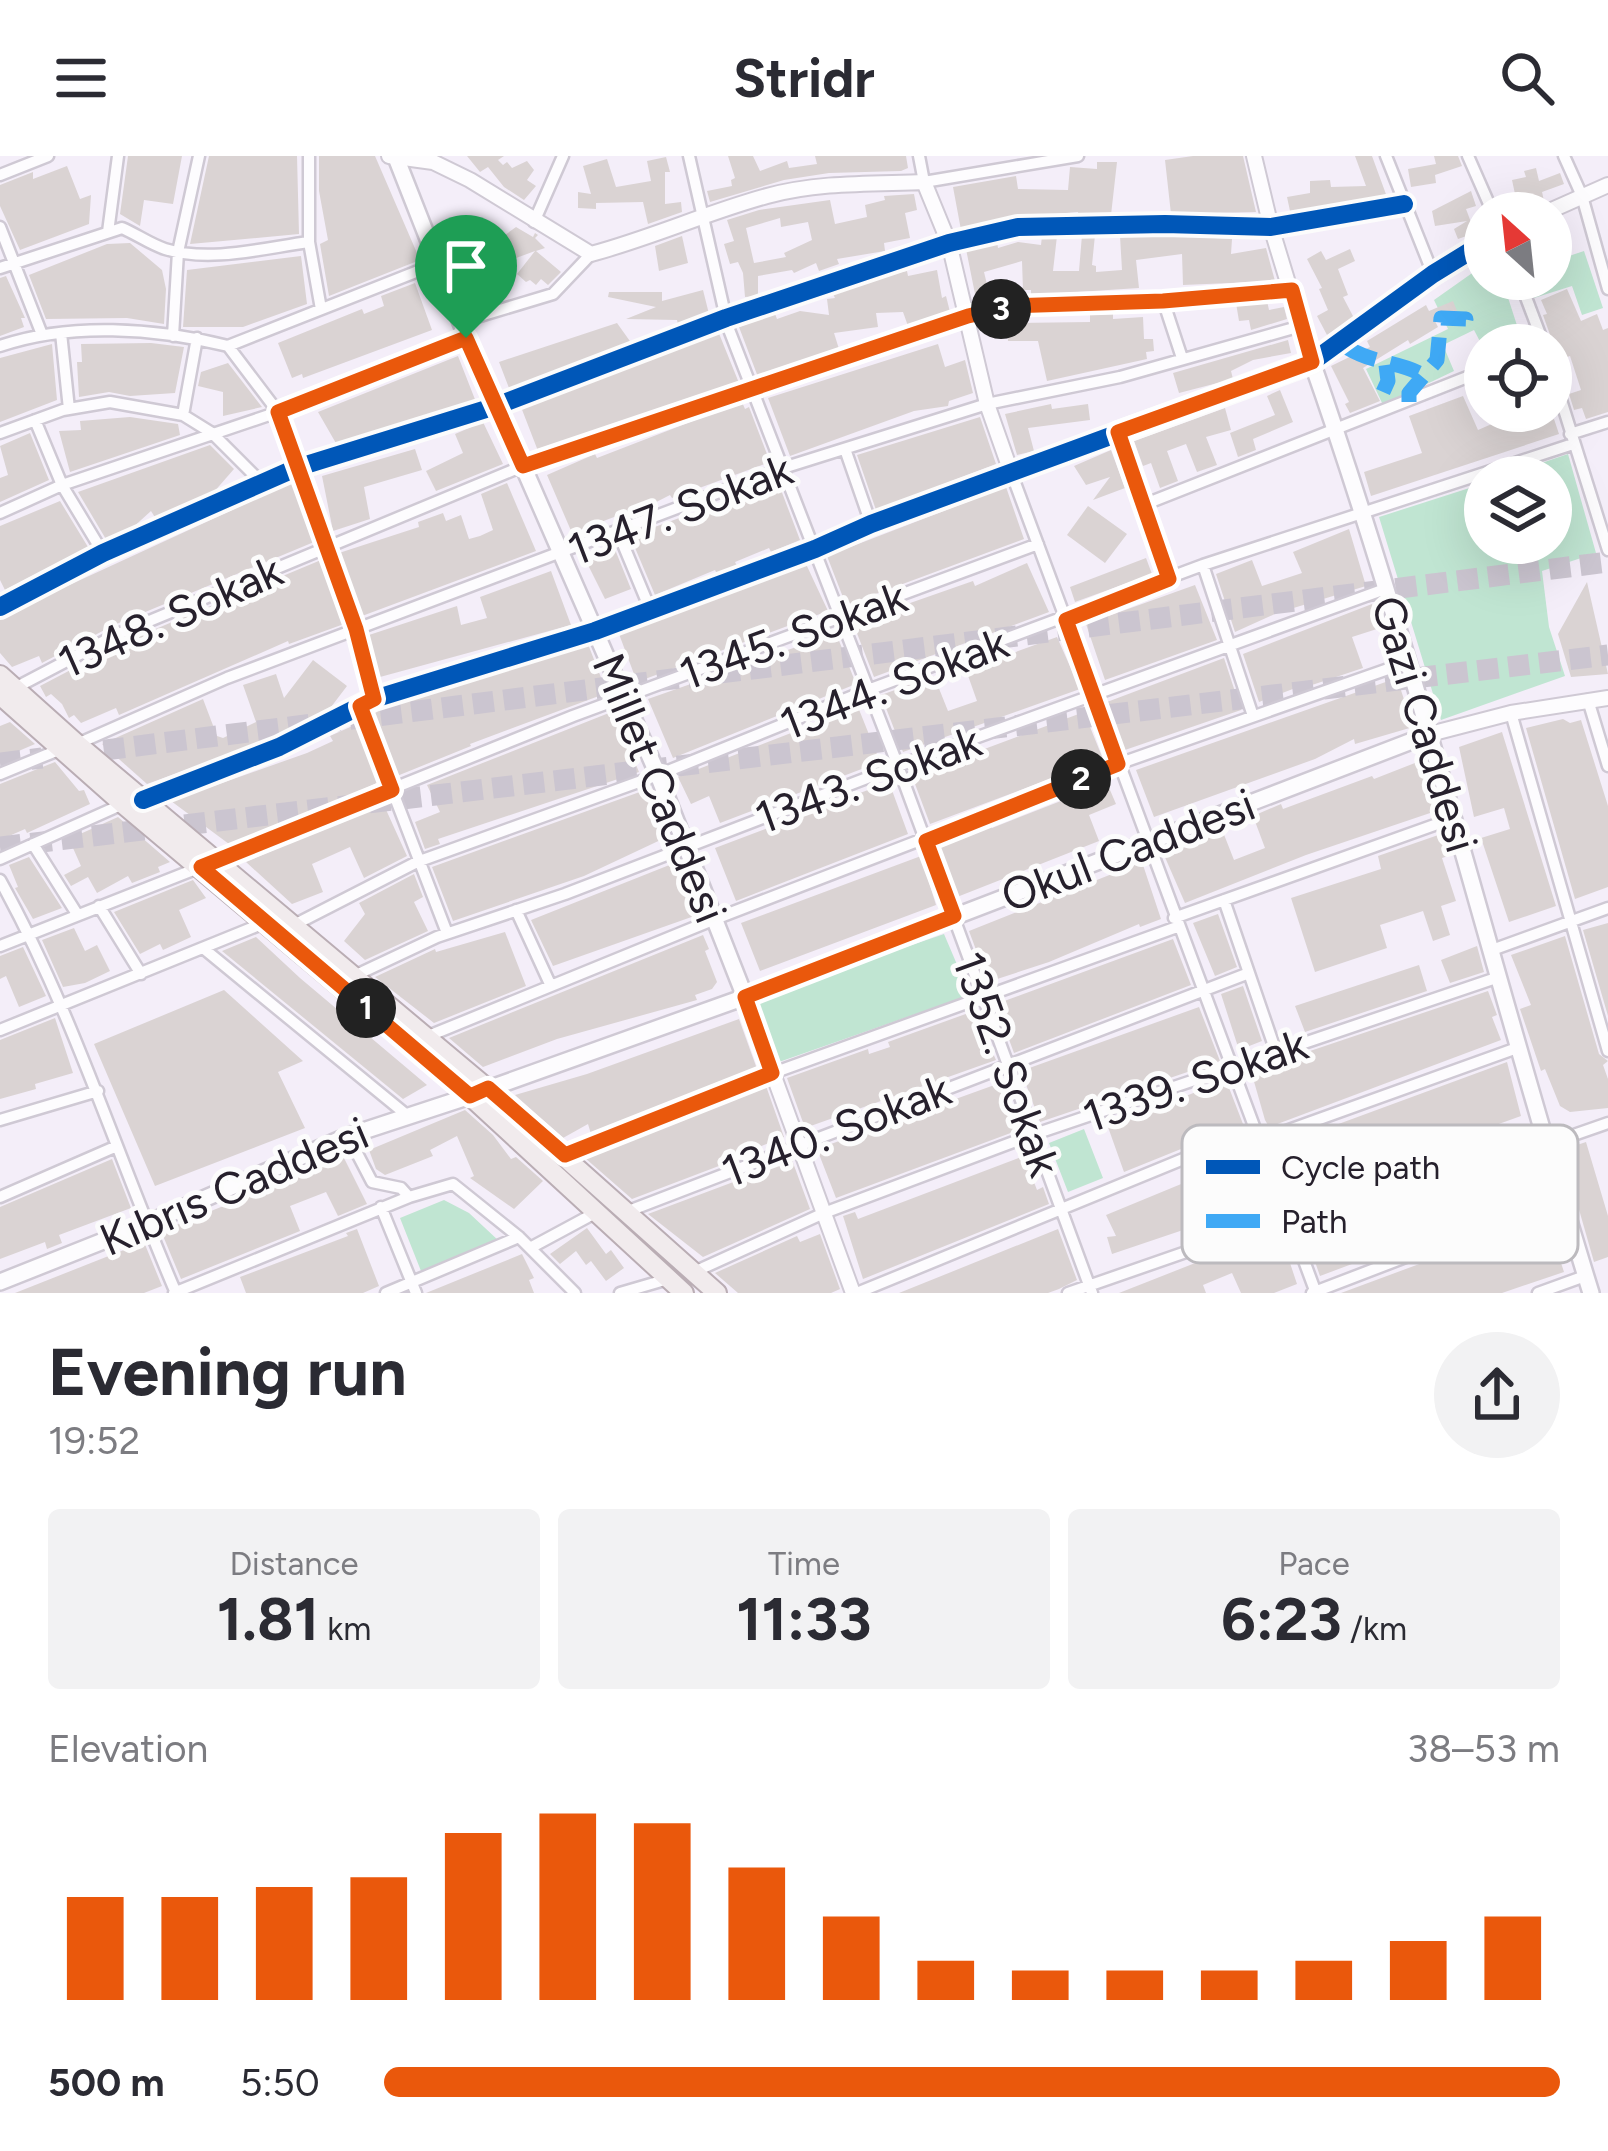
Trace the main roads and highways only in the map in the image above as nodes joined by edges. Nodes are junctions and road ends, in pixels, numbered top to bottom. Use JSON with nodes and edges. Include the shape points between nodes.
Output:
{"nodes":[{"id":1,"x":395,"y":157,"type":"edge"},
{"id":2,"x":1312,"y":362,"type":"road end"},
{"id":3,"x":5,"y":686,"type":"edge"},
{"id":4,"x":1430,"y":734,"type":"junction"},
{"id":5,"x":69,"y":747,"type":"junction"},
{"id":6,"x":208,"y":864,"type":"junction"},
{"id":7,"x":745,"y":997,"type":"junction"},
{"id":8,"x":479,"y":1092,"type":"junction"},
{"id":9,"x":1539,"y":1125,"type":"edge"},
{"id":10,"x":1578,"y":1250,"type":"edge"},
{"id":11,"x":0,"y":1282,"type":"edge"},
{"id":12,"x":684,"y":1293,"type":"edge"},
{"id":13,"x":717,"y":1293,"type":"edge"},
{"id":14,"x":1591,"y":1293,"type":"edge"}],
"edges":[{"from":1,"to":7,"type":"main road","name":"Millet Caddesi"},
{"from":2,"to":4,"type":"main road","name":"Gazi Caddesi"},
{"from":3,"to":5,"type":"main road"},
{"from":4,"to":7,"type":"main road","name":"Okul Caddesi"},
{"from":4,"to":9,"type":"main road","name":"Gazi Caddesi"},
{"from":5,"to":6,"type":"main road","via":[[143,800]]},
{"from":5,"to":6,"type":"main road","via":[[123,804]]},
{"from":6,"to":8,"type":"main road","via":[[265,923]]},
{"from":6,"to":8,"type":"main road","via":[[294,925]]},
{"from":7,"to":8,"type":"main road","name":"Okul Caddesi"},
{"from":8,"to":11,"type":"main road","name":"Kıbrıs Caddesi","via":[[348,1136]]},
{"from":8,"to":12,"type":"main road"},
{"from":8,"to":13,"type":"main road","via":[[565,1155]]},
{"from":10,"to":14,"type":"main road","name":"Gazi Caddesi"}]}
